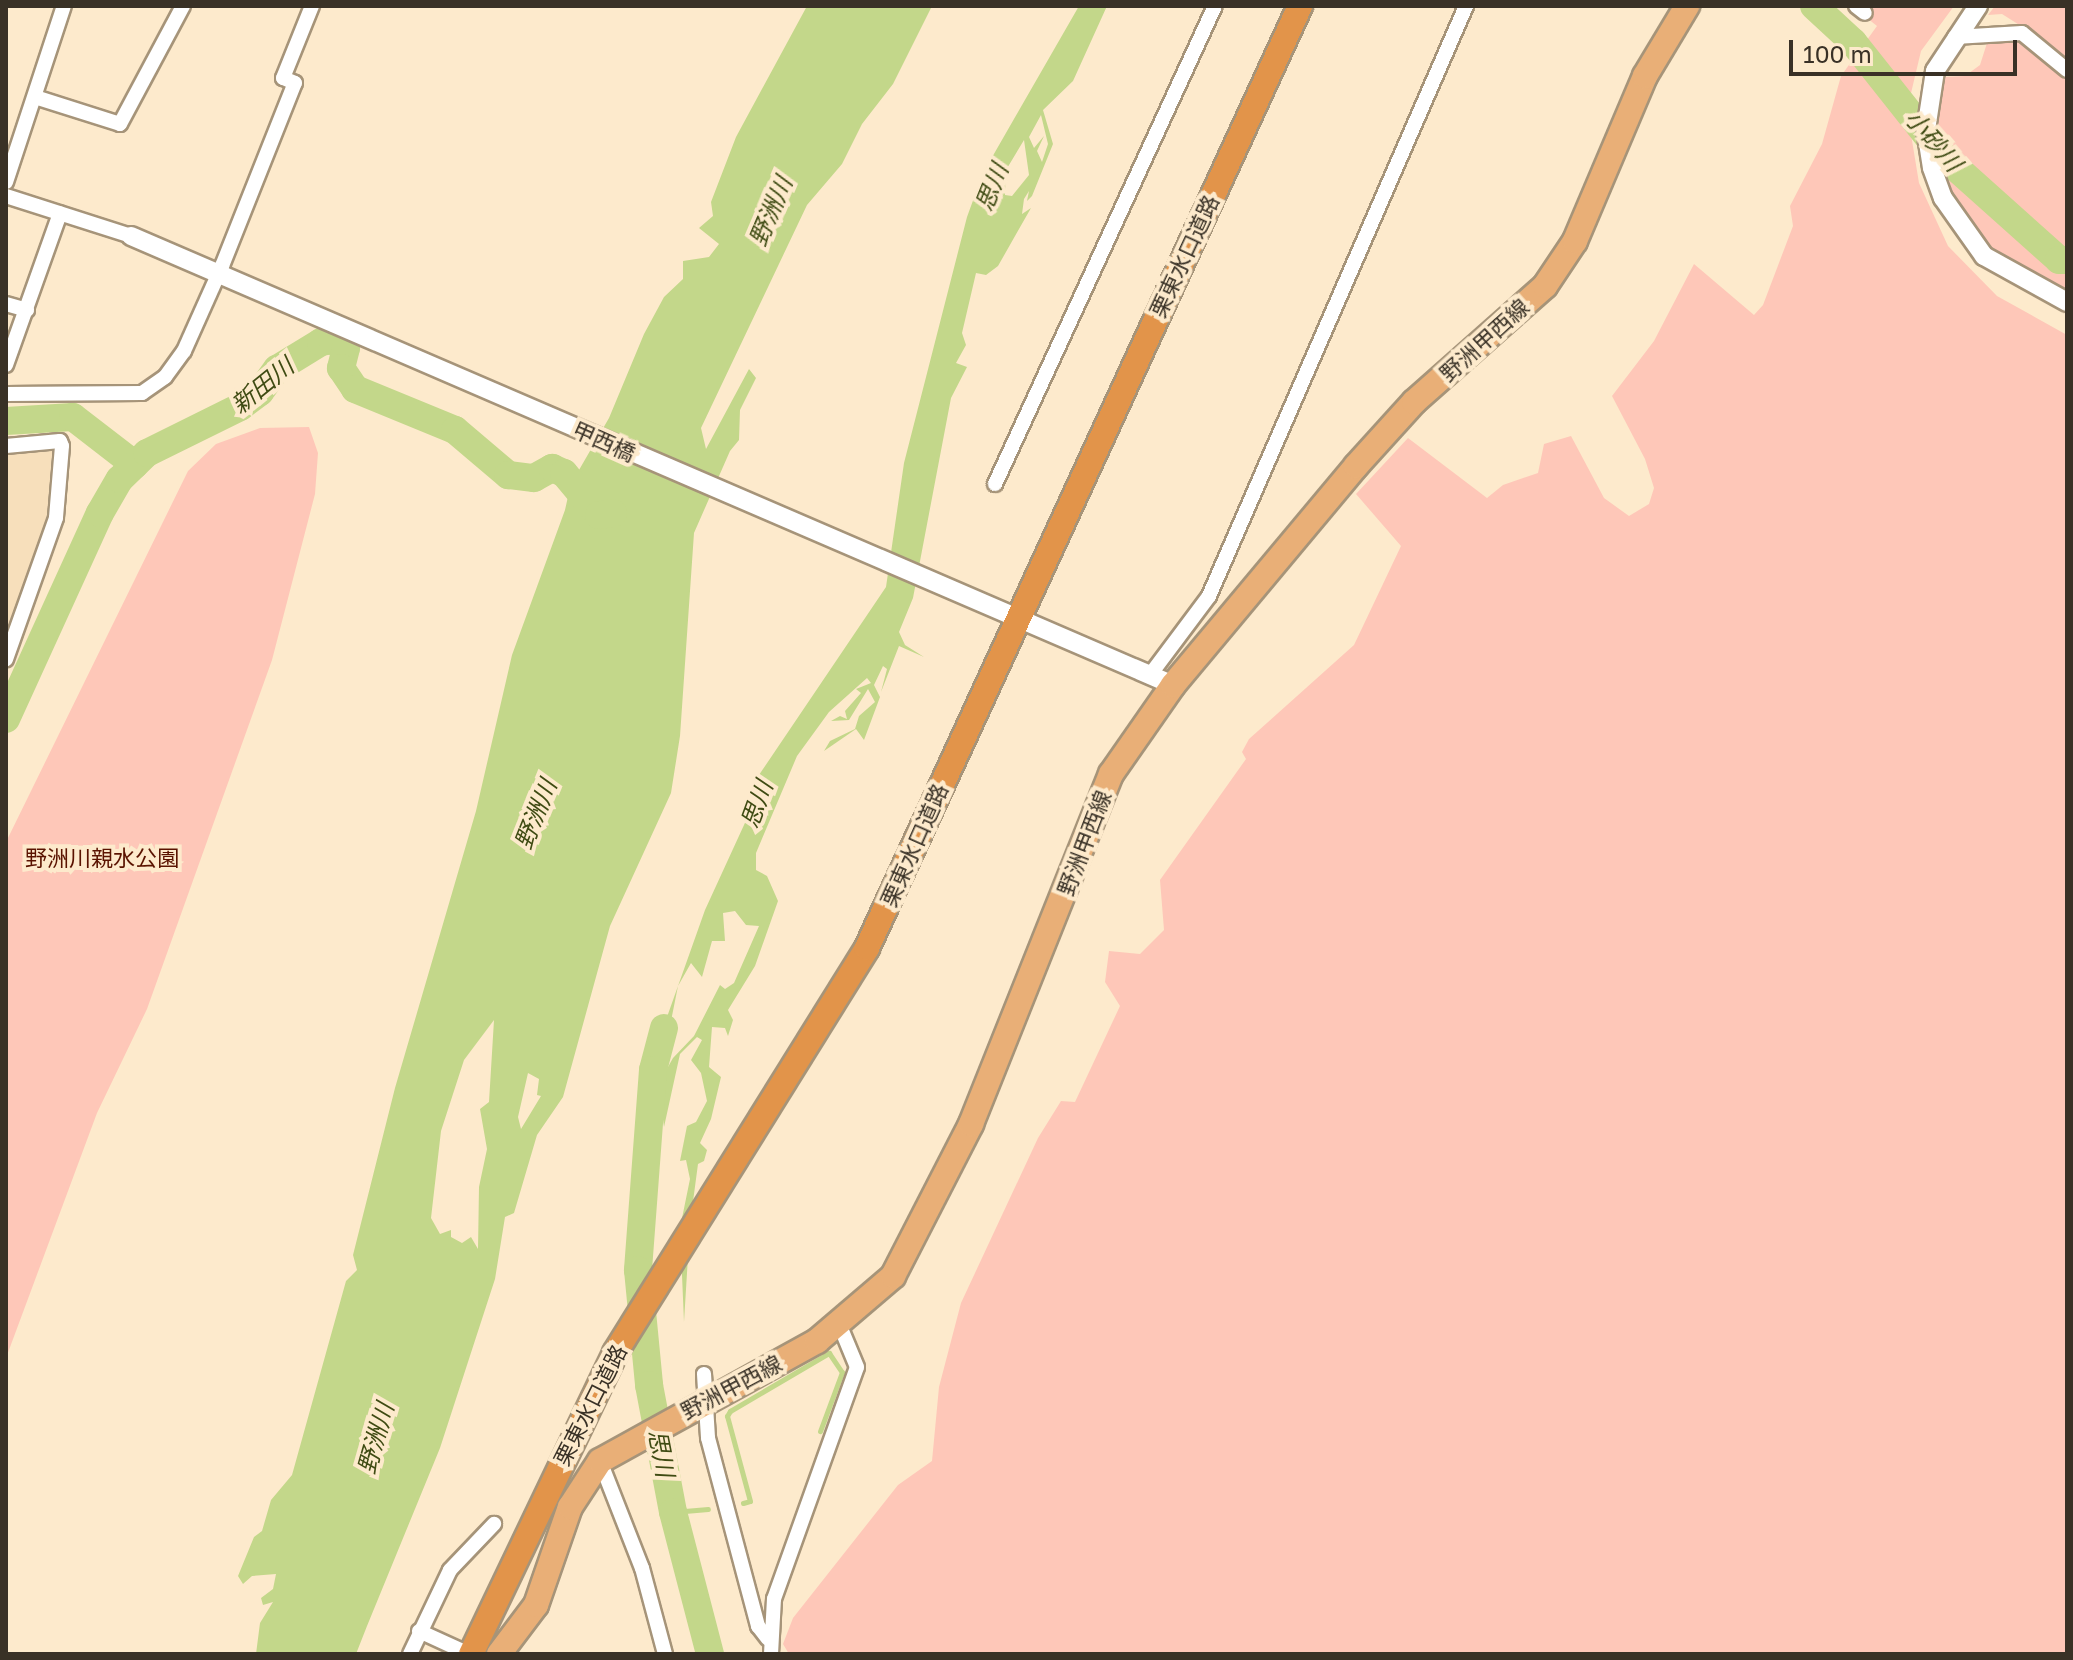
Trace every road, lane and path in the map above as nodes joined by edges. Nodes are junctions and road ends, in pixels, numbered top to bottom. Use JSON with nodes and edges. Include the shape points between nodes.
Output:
{"nodes":[{"id":1,"x":64,"y":6,"type":"edge"},
{"id":2,"x":183,"y":6,"type":"edge"},
{"id":3,"x":312,"y":6,"type":"edge"},
{"id":4,"x":1215,"y":6,"type":"edge"},
{"id":5,"x":1300,"y":6,"type":"edge"},
{"id":6,"x":1466,"y":6,"type":"edge"},
{"id":7,"x":1687,"y":6,"type":"edge"},
{"id":8,"x":1978,"y":6,"type":"edge"},
{"id":9,"x":1955,"y":37,"type":"junction"},
{"id":10,"x":2067,"y":70,"type":"edge"},
{"id":11,"x":35,"y":97,"type":"junction"},
{"id":12,"x":6,"y":182,"type":"edge"},
{"id":13,"x":6,"y":196,"type":"edge"},
{"id":14,"x":60,"y":213,"type":"junction"},
{"id":15,"x":131,"y":236,"type":"joint"},
{"id":16,"x":219,"y":272,"type":"junction"},
{"id":17,"x":2067,"y":302,"type":"edge"},
{"id":18,"x":6,"y":304,"type":"edge"},
{"id":19,"x":27,"y":310,"type":"junction"},
{"id":20,"x":6,"y":365,"type":"edge"},
{"id":21,"x":6,"y":394,"type":"edge"},
{"id":22,"x":6,"y":446,"type":"edge"},
{"id":23,"x":995,"y":484,"type":"dead end"},
{"id":24,"x":1197,"y":615,"type":"junction"},
{"id":25,"x":1015,"y":620,"type":"junction"},
{"id":26,"x":1216,"y":637,"type":"junction"},
{"id":27,"x":6,"y":659,"type":"edge"},
{"id":28,"x":1150,"y":675,"type":"junction"},
{"id":29,"x":1173,"y":685,"type":"junction"},
{"id":30,"x":840,"y":1326,"type":"junction"},
{"id":31,"x":704,"y":1374,"type":"dead end"},
{"id":32,"x":703,"y":1402,"type":"junction"},
{"id":33,"x":602,"y":1458,"type":"junction"},
{"id":34,"x":494,"y":1524,"type":"dead end"},
{"id":35,"x":419,"y":1631,"type":"junction"},
{"id":36,"x":770,"y":1646,"type":"edge"},
{"id":37,"x":410,"y":1654,"type":"edge"},
{"id":38,"x":470,"y":1654,"type":"edge"},
{"id":39,"x":499,"y":1654,"type":"edge"},
{"id":40,"x":665,"y":1654,"type":"edge"}],
"edges":[{"from":1,"to":11,"type":"street"},
{"from":2,"to":11,"type":"street","via":[[120,124]]},
{"from":3,"to":16,"type":"street","via":[[283,78],[295,83]]},
{"from":4,"to":23,"type":"street"},
{"from":5,"to":25,"type":"highway","name":"栗東水口道路"},
{"from":6,"to":24,"type":"street"},
{"from":7,"to":26,"type":"main road","name":"野洲甲西線","via":[[1645,76],[1575,241],[1545,286],[1414,402]]},
{"from":8,"to":9,"type":"street"},
{"from":9,"to":10,"type":"street","via":[[2022,33]]},
{"from":9,"to":17,"type":"street","via":[[1935,71],[1927,106],[1932,168],[1943,198],[1984,256]]},
{"from":11,"to":12,"type":"street"},
{"from":13,"to":14,"type":"street"},
{"from":14,"to":15,"type":"street"},
{"from":14,"to":19,"type":"street"},
{"from":15,"to":16,"type":"street","name":"甲西橋"},
{"from":16,"to":21,"type":"street","via":[[184,351],[165,377],[142,393]]},
{"from":16,"to":25,"type":"street","name":"甲西橋"},
{"from":18,"to":19,"type":"street"},
{"from":19,"to":20,"type":"street"},
{"from":22,"to":27,"type":"street","via":[[60,441],[62,446],[56,518]]},
{"from":24,"to":26,"type":"street"},
{"from":24,"to":28,"type":"street"},
{"from":25,"to":28,"type":"street","name":"甲西橋"},
{"from":25,"to":38,"type":"highway","name":"栗東水口道路","via":[[867,948],[594,1394]]},
{"from":26,"to":29,"type":"main road","name":"野洲甲西線"},
{"from":28,"to":29,"type":"street","name":"甲西橋"},
{"from":29,"to":30,"type":"main road","name":"野洲甲西線","via":[[1111,774],[1020,1008],[926,1217],[893,1276]]},
{"from":30,"to":32,"type":"main road","name":"野洲甲西線"},
{"from":30,"to":36,"type":"street","via":[[857,1367],[774,1599]]},
{"from":31,"to":32,"type":"street"},
{"from":32,"to":33,"type":"main road","name":"野洲甲西線"},
{"from":32,"to":36,"type":"street","via":[[758,1626]]},
{"from":33,"to":39,"type":"main road","name":"野洲甲西線","via":[[570,1507],[536,1605]]},
{"from":33,"to":40,"type":"street","via":[[642,1568]]},
{"from":34,"to":35,"type":"street","via":[[450,1570]]},
{"from":35,"to":37,"type":"street"},
{"from":35,"to":38,"type":"street"}]}
